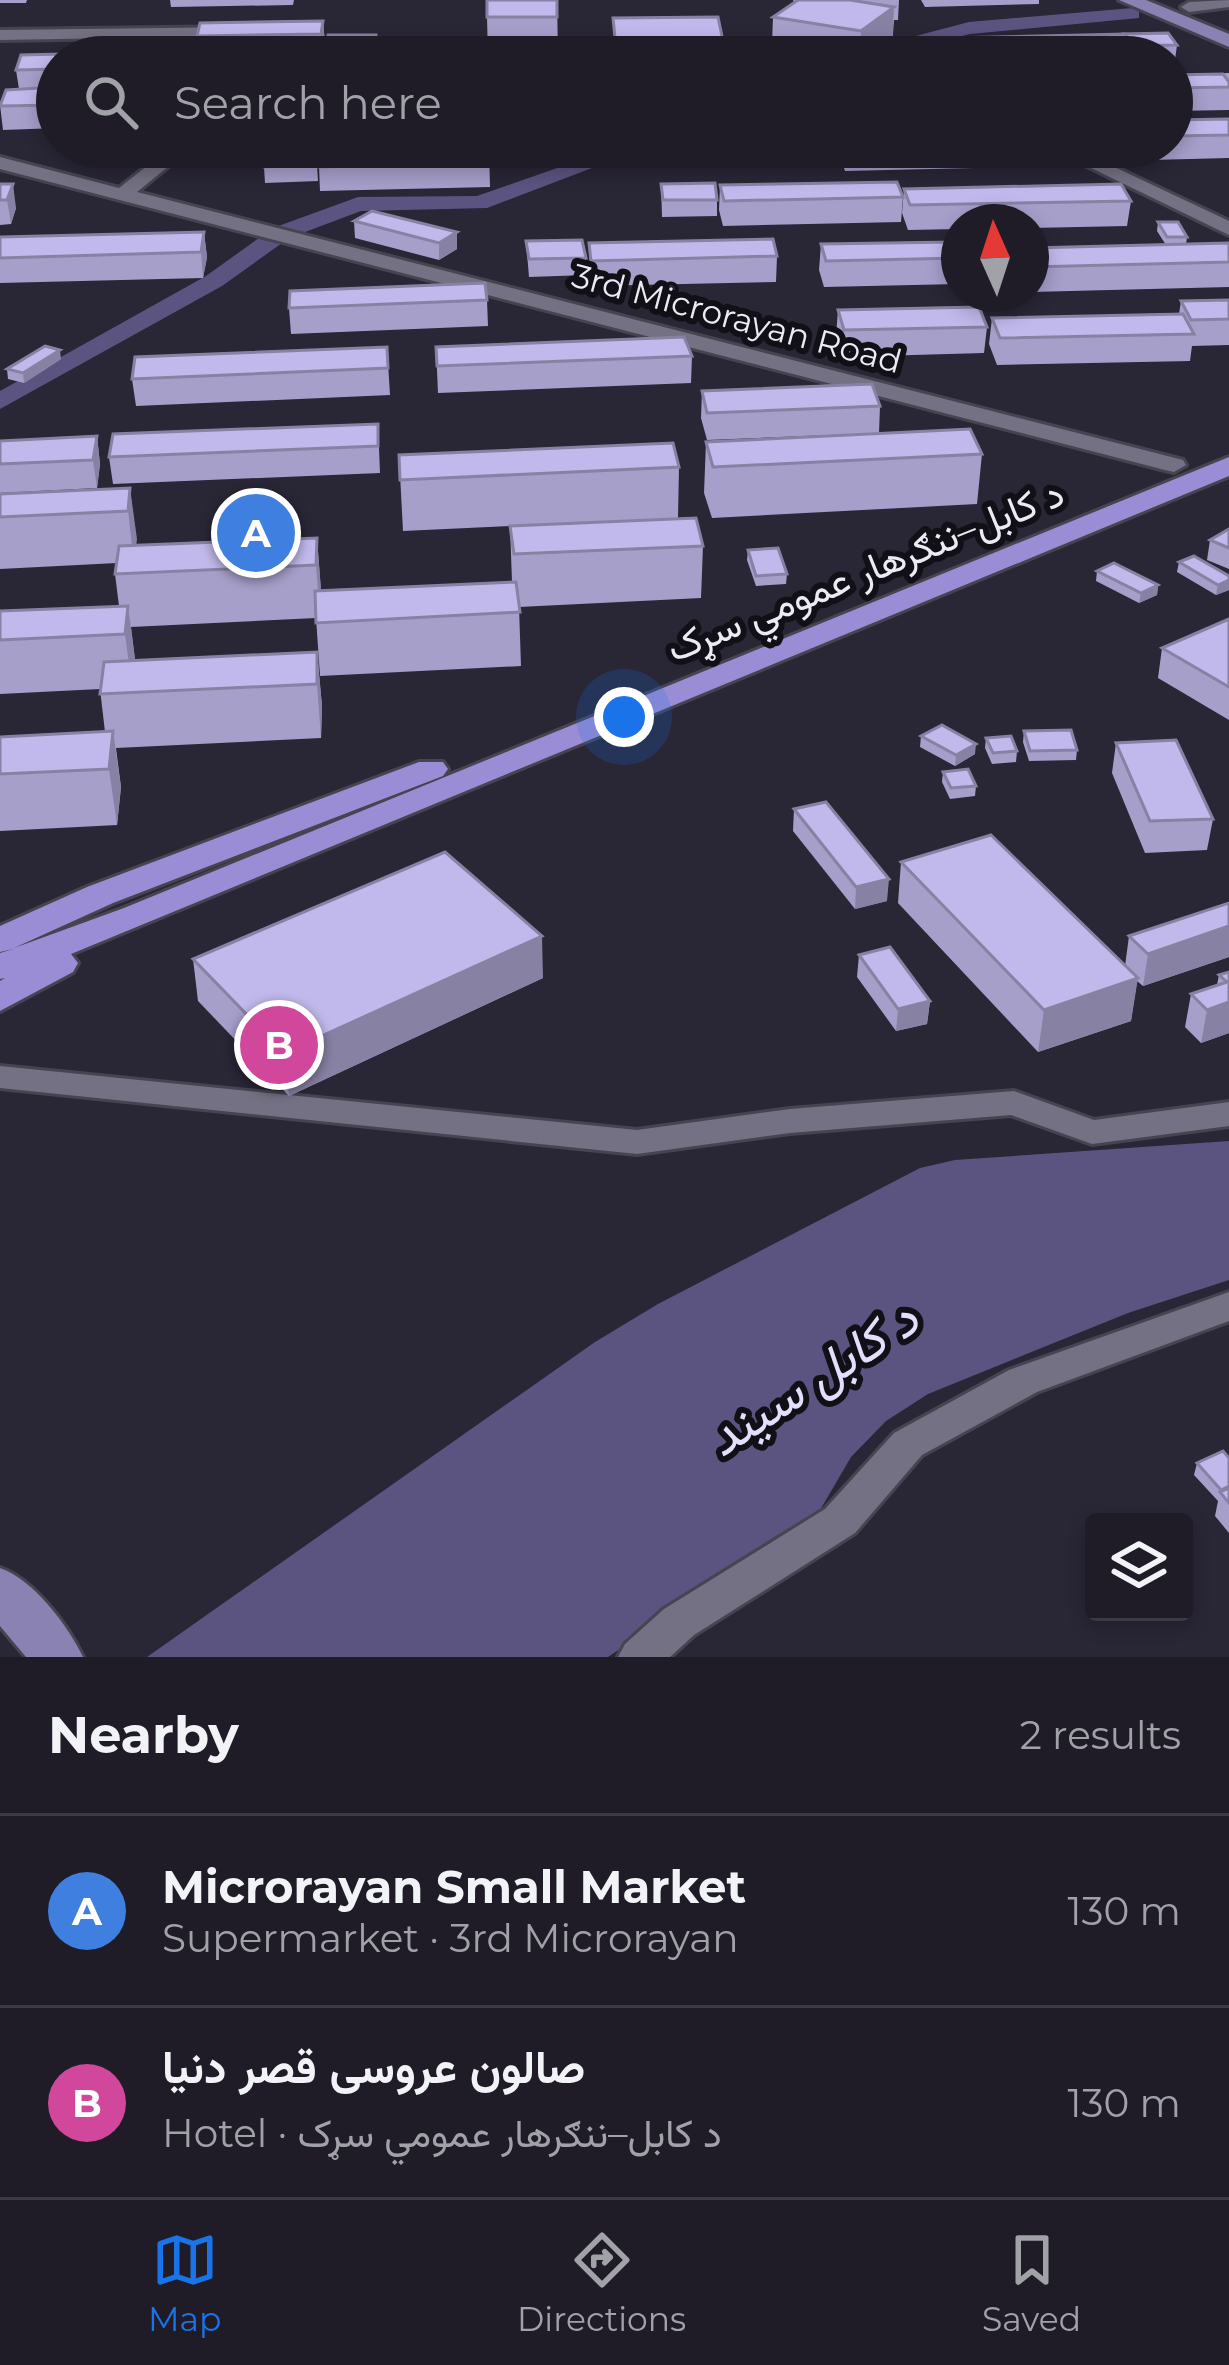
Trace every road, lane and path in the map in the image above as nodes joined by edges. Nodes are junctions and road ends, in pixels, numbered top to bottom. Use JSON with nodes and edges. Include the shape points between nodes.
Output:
{"nodes":[{"id":1,"x":1129,"y":0,"type":"edge"},
{"id":2,"x":1229,"y":2,"type":"edge"},
{"id":3,"x":1179,"y":4,"type":"edge"},
{"id":4,"x":1229,"y":23,"type":"edge"},
{"id":5,"x":265,"y":31,"type":"edge"},
{"id":6,"x":0,"y":35,"type":"edge"},
{"id":7,"x":1229,"y":41,"type":"edge"},
{"id":8,"x":0,"y":164,"type":"edge"},
{"id":9,"x":156,"y":168,"type":"edge"},
{"id":10,"x":1101,"y":168,"type":"edge"},
{"id":11,"x":122,"y":195,"type":"junction"},
{"id":12,"x":1229,"y":230,"type":"edge"},
{"id":13,"x":1229,"y":445,"type":"edge"},
{"id":14,"x":1174,"y":465,"type":"junction"},
{"id":15,"x":1229,"y":466,"type":"edge"},
{"id":16,"x":100,"y":895,"type":"junction"},
{"id":17,"x":0,"y":910,"type":"edge"},
{"id":18,"x":136,"y":916,"type":"junction"},
{"id":19,"x":0,"y":940,"type":"edge"},
{"id":20,"x":0,"y":967,"type":"edge"},
{"id":21,"x":0,"y":998,"type":"edge"},
{"id":22,"x":0,"y":1077,"type":"edge"},
{"id":23,"x":1229,"y":1114,"type":"edge"},
{"id":24,"x":1229,"y":1306,"type":"edge"},
{"id":25,"x":0,"y":1588,"type":"edge"},
{"id":26,"x":57,"y":1657,"type":"edge"},
{"id":27,"x":640,"y":1657,"type":"edge"}],
"edges":[{"from":1,"to":7,"type":"main road"},
{"from":2,"to":3,"type":"street"},
{"from":3,"to":4,"type":"main road"},
{"from":5,"to":6,"type":"street"},
{"from":8,"to":11,"type":"street","name":"3rd Microrayan Road"},
{"from":9,"to":11,"type":"street"},
{"from":10,"to":12,"type":"street"},
{"from":11,"to":14,"type":"street","name":"3rd Microrayan Road"},
{"from":13,"to":14,"type":"highway","name":"د کابل–ننګرهار عمومي سړک"},
{"from":14,"to":16,"type":"highway","name":"د کابل–ننګرهار عمومي سړک","via":[[508,739]]},
{"from":15,"to":18,"type":"highway","name":"د کابل–ننګرهار عمومي سړک"},
{"from":16,"to":17,"type":"highway"},
{"from":16,"to":19,"type":"highway"},
{"from":18,"to":20,"type":"highway","name":"د کابل–ننګرهار عمومي سړک"},
{"from":18,"to":21,"type":"highway"},
{"from":22,"to":23,"type":"street","via":[[637,1142],[1015,1103],[1092,1132]]},
{"from":24,"to":27,"type":"street","via":[[1023,1381],[908,1444],[839,1521],[679,1622]]},
{"from":25,"to":26,"type":"main road"}]}
